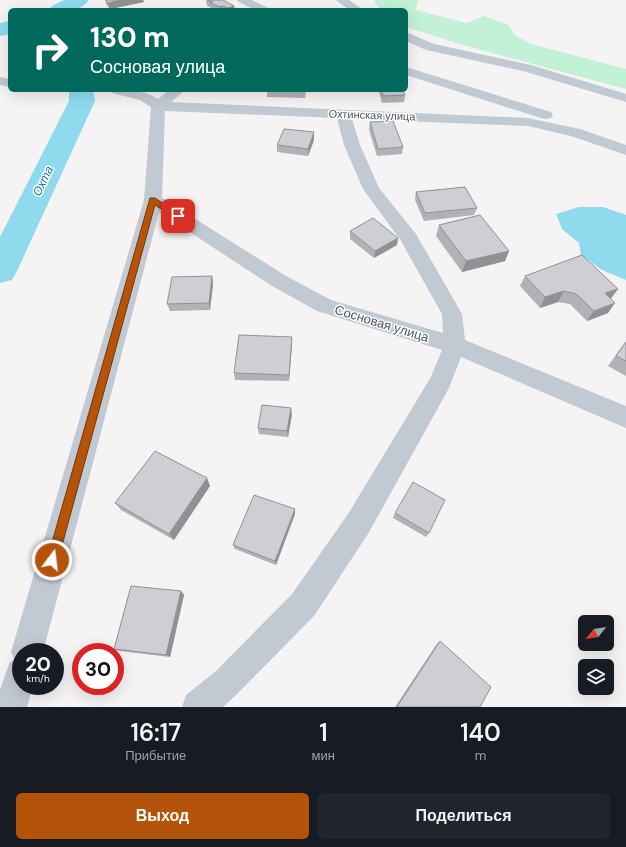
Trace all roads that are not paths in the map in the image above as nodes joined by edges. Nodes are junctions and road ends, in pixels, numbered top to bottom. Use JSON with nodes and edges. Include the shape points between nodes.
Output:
{"nodes":[{"id":1,"x":243,"y":0,"type":"edge"},
{"id":2,"x":342,"y":0,"type":"edge"},
{"id":3,"x":260,"y":8,"type":"edge"},
{"id":4,"x":355,"y":8,"type":"edge"},
{"id":5,"x":408,"y":37,"type":"edge"},
{"id":6,"x":408,"y":72,"type":"edge"},
{"id":7,"x":125,"y":92,"type":"edge"},
{"id":8,"x":176,"y":92,"type":"edge"},
{"id":9,"x":626,"y":98,"type":"edge"},
{"id":10,"x":158,"y":106,"type":"junction"},
{"id":11,"x":343,"y":114,"type":"junction"},
{"id":12,"x":626,"y":141,"type":"edge"},
{"id":13,"x":626,"y":150,"type":"edge"},
{"id":14,"x":153,"y":200,"type":"junction"},
{"id":15,"x":455,"y":345,"type":"junction"},
{"id":16,"x":626,"y":417,"type":"edge"},
{"id":17,"x":30,"y":643,"type":"edge"},
{"id":18,"x":15,"y":695,"type":"edge"},
{"id":19,"x":12,"y":707,"type":"edge"},
{"id":20,"x":198,"y":707,"type":"edge"}],
"edges":[{"from":1,"to":3,"type":"street"},
{"from":2,"to":4,"type":"street"},
{"from":5,"to":9,"type":"street","via":[[430,47],[526,68]]},
{"from":6,"to":12,"type":"street"},
{"from":7,"to":10,"type":"street","name":"Охтинская улица","via":[[145,97]]},
{"from":8,"to":10,"type":"street"},
{"from":10,"to":11,"type":"street","name":"Охтинская улица"},
{"from":10,"to":14,"type":"street"},
{"from":11,"to":13,"type":"street","name":"Охтинская улица","via":[[528,122],[575,132]]},
{"from":11,"to":15,"type":"street","via":[[352,145],[371,189],[409,238],[452,314]]},
{"from":14,"to":15,"type":"street","name":"Сосновая улица","via":[[279,281],[324,306]]},
{"from":14,"to":17,"type":"street"},
{"from":15,"to":16,"type":"street","name":"Сосновая улица"},
{"from":15,"to":20,"type":"street","via":[[440,381],[358,524],[303,605],[227,682]]},
{"from":18,"to":19,"type":"street"}]}
